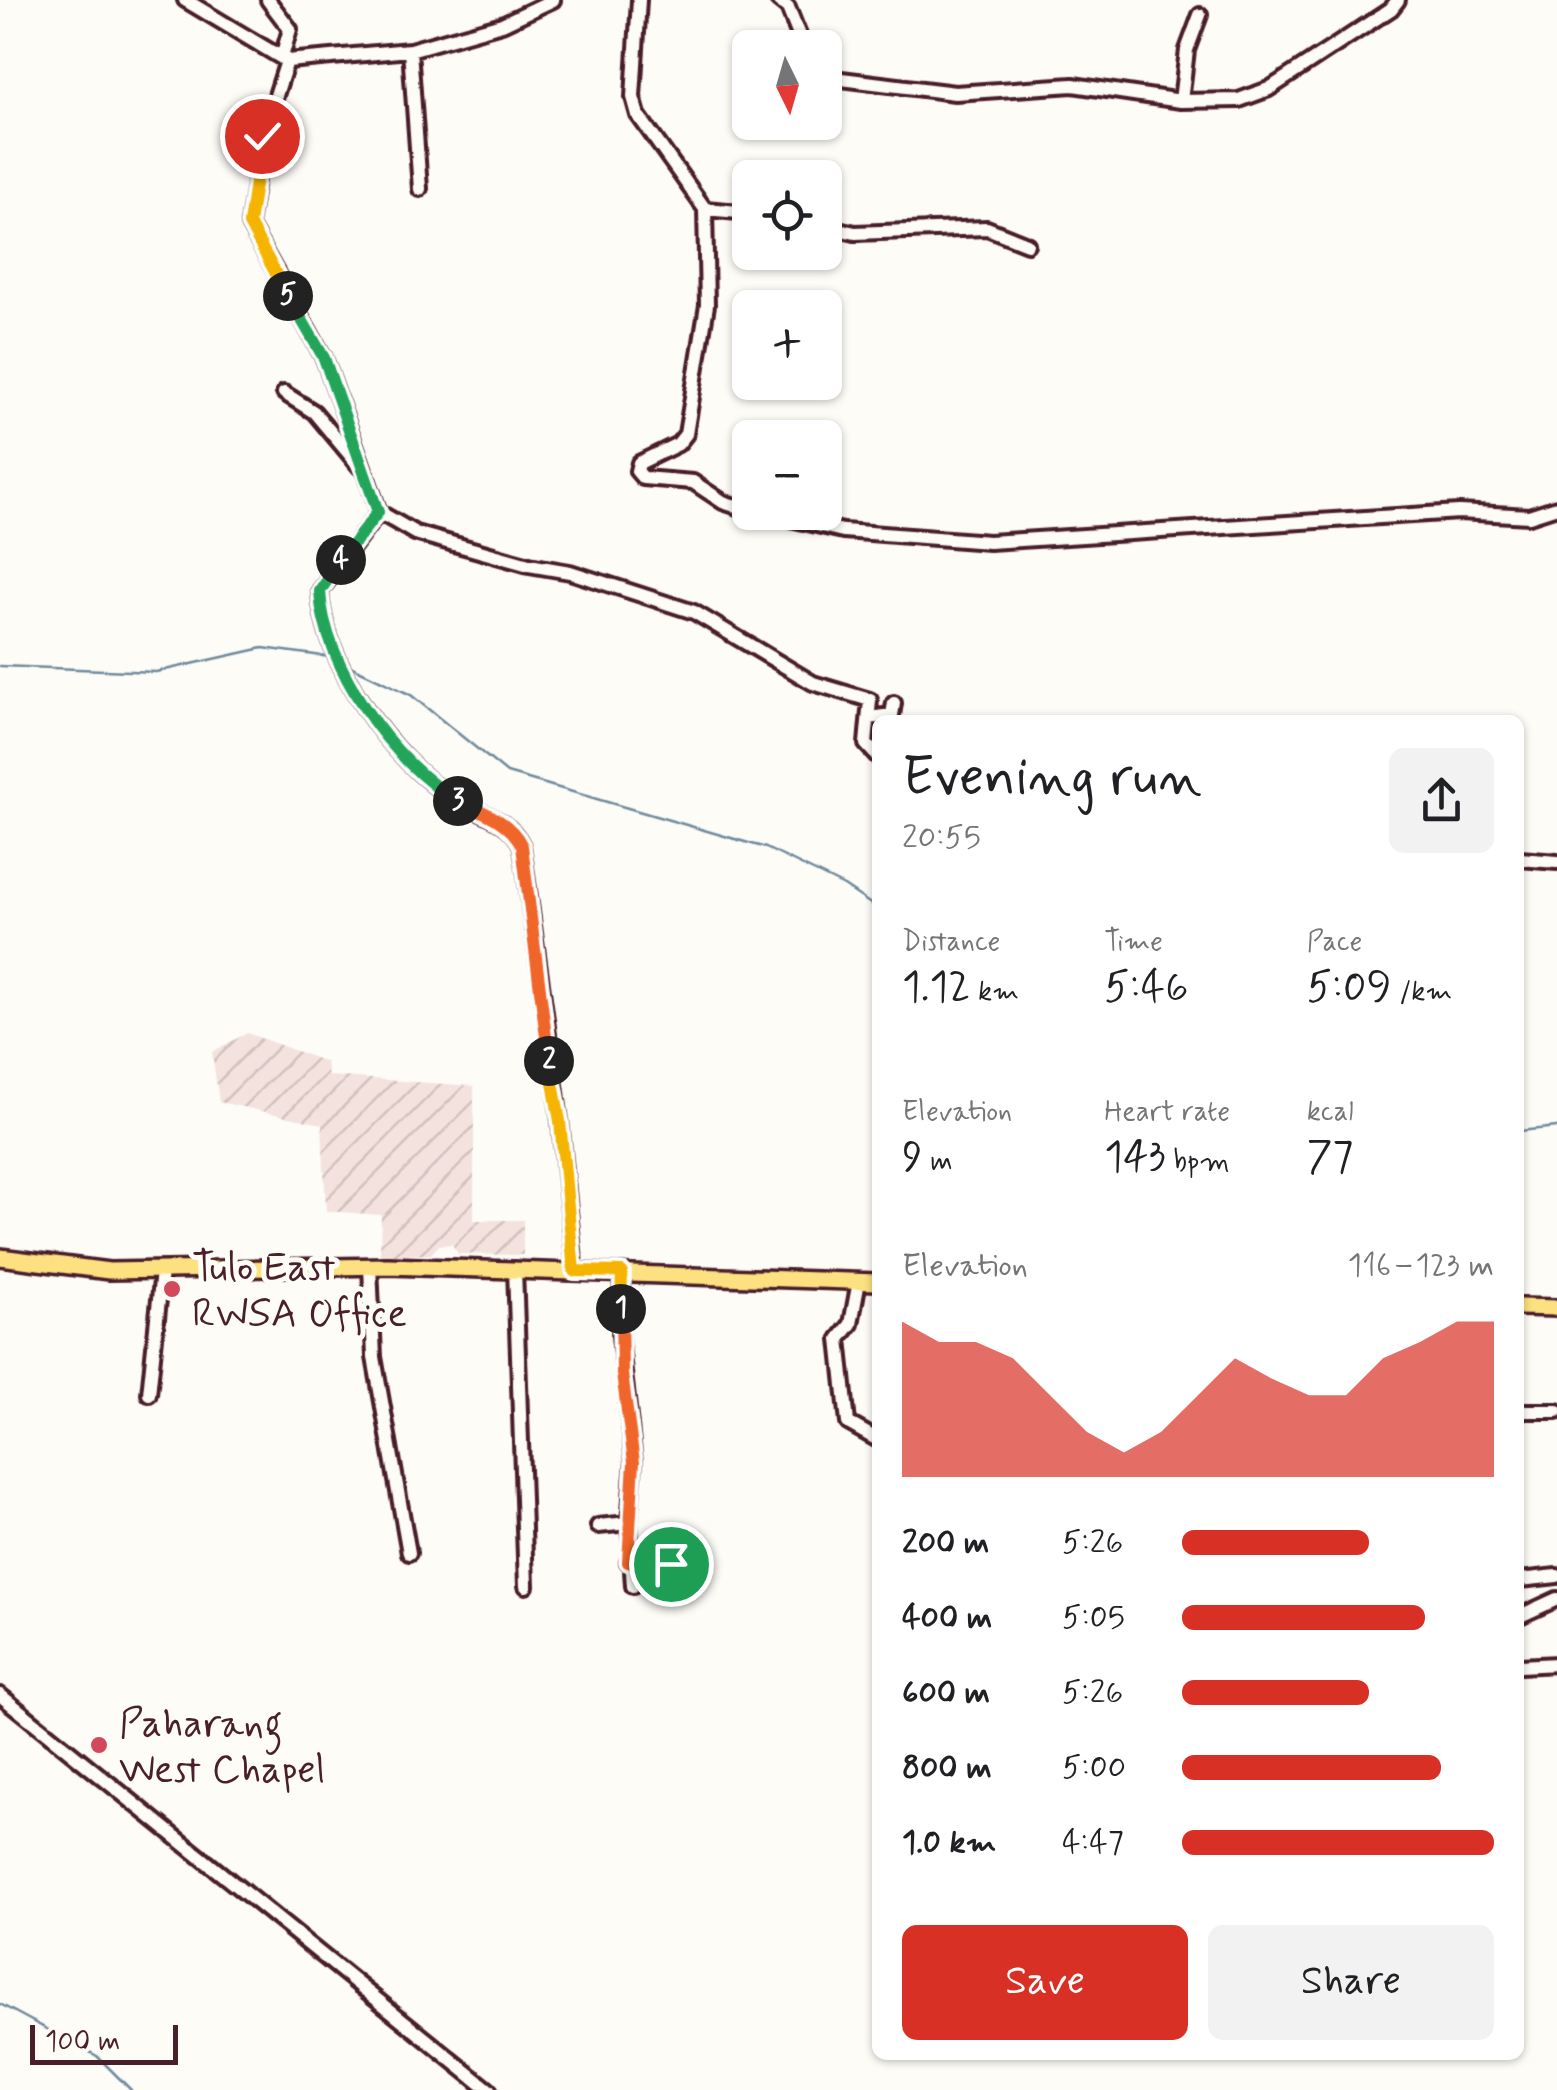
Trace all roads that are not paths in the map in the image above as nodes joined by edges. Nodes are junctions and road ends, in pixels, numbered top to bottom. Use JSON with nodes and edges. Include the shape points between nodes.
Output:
{"nodes":[{"id":1,"x":185,"y":0,"type":"edge"},
{"id":2,"x":268,"y":0,"type":"edge"},
{"id":3,"x":553,"y":0,"type":"edge"},
{"id":4,"x":639,"y":0,"type":"edge"},
{"id":5,"x":778,"y":0,"type":"edge"},
{"id":6,"x":1398,"y":0,"type":"edge"},
{"id":7,"x":1200,"y":15,"type":"dead end"},
{"id":8,"x":797,"y":30,"type":"edge"},
{"id":9,"x":410,"y":50,"type":"junction"},
{"id":10,"x":284,"y":59,"type":"junction"},
{"id":11,"x":842,"y":79,"type":"edge"},
{"id":12,"x":1180,"y":101,"type":"junction"},
{"id":13,"x":420,"y":189,"type":"dead end"},
{"id":14,"x":705,"y":209,"type":"junction"},
{"id":15,"x":732,"y":211,"type":"edge"},
{"id":16,"x":842,"y":230,"type":"edge"},
{"id":17,"x":1027,"y":244,"type":"dead end"},
{"id":18,"x":284,"y":393,"type":"dead end"},
{"id":19,"x":361,"y":469,"type":"junction"},
{"id":20,"x":732,"y":505,"type":"edge"},
{"id":21,"x":1557,"y":508,"type":"edge"},
{"id":22,"x":378,"y":512,"type":"junction"},
{"id":23,"x":839,"y":530,"type":"edge"},
{"id":24,"x":894,"y":703,"type":"dead end"},
{"id":25,"x":886,"y":715,"type":"edge"},
{"id":26,"x":870,"y":718,"type":"joint"},
{"id":27,"x":872,"y":752,"type":"edge"},
{"id":28,"x":1524,"y":859,"type":"edge"},
{"id":29,"x":1557,"y":862,"type":"edge"},
{"id":30,"x":0,"y":1257,"type":"edge"},
{"id":31,"x":370,"y":1266,"type":"junction"},
{"id":32,"x":516,"y":1269,"type":"junction"},
{"id":33,"x":162,"y":1271,"type":"junction"},
{"id":34,"x":574,"y":1271,"type":"junction"},
{"id":35,"x":622,"y":1272,"type":"junction"},
{"id":36,"x":859,"y":1281,"type":"junction"},
{"id":37,"x":872,"y":1282,"type":"edge"},
{"id":38,"x":1524,"y":1307,"type":"edge"},
{"id":39,"x":1557,"y":1308,"type":"edge"},
{"id":40,"x":149,"y":1394,"type":"dead end"},
{"id":41,"x":1524,"y":1410,"type":"edge"},
{"id":42,"x":1557,"y":1411,"type":"edge"},
{"id":43,"x":872,"y":1437,"type":"edge"},
{"id":44,"x":629,"y":1524,"type":"junction"},
{"id":45,"x":598,"y":1526,"type":"dead end"},
{"id":46,"x":409,"y":1553,"type":"dead end"},
{"id":47,"x":628,"y":1562,"type":"junction"},
{"id":48,"x":1557,"y":1576,"type":"edge"},
{"id":49,"x":1524,"y":1580,"type":"edge"},
{"id":50,"x":690,"y":1582,"type":"dead end"},
{"id":51,"x":526,"y":1586,"type":"dead end"},
{"id":52,"x":632,"y":1586,"type":"dead end"},
{"id":53,"x":1557,"y":1599,"type":"edge"},
{"id":54,"x":1524,"y":1614,"type":"edge"},
{"id":55,"x":1557,"y":1664,"type":"edge"},
{"id":56,"x":1524,"y":1666,"type":"edge"},
{"id":57,"x":0,"y":1695,"type":"edge"},
{"id":58,"x":489,"y":2090,"type":"edge"}],
"edges":[{"from":1,"to":10,"type":"street"},
{"from":2,"to":10,"type":"street","via":[[290,30]]},
{"from":3,"to":9,"type":"street","via":[[502,24]]},
{"from":4,"to":14,"type":"street","via":[[638,115]]},
{"from":5,"to":8,"type":"street"},
{"from":6,"to":12,"type":"street","via":[[1269,89],[1239,100]]},
{"from":7,"to":12,"type":"street","via":[[1186,50]]},
{"from":9,"to":10,"type":"street"},
{"from":9,"to":13,"type":"street"},
{"from":10,"to":19,"type":"street","via":[[262,136],[249,224],[324,358]]},
{"from":11,"to":12,"type":"street","via":[[956,94],[1072,85]]},
{"from":14,"to":15,"type":"street"},
{"from":14,"to":20,"type":"street","via":[[707,305],[686,434],[638,463],[637,471],[644,478],[694,482]]},
{"from":16,"to":17,"type":"street","via":[[986,228]]},
{"from":18,"to":19,"type":"street","via":[[314,412]]},
{"from":19,"to":22,"type":"street"},
{"from":21,"to":23,"type":"street","via":[[1529,516],[1459,512],[989,542]]},
{"from":22,"to":26,"type":"street","via":[[416,533],[694,612],[813,683],[864,696],[872,705]]},
{"from":22,"to":34,"type":"street","via":[[320,591],[326,635],[378,732],[453,798],[512,831],[522,846]]},
{"from":24,"to":25,"type":"street"},
{"from":26,"to":27,"type":"street","via":[[866,748]]},
{"from":28,"to":29,"type":"street"},
{"from":30,"to":33,"type":"main road"},
{"from":31,"to":32,"type":"main road"},
{"from":31,"to":33,"type":"main road"},
{"from":31,"to":46,"type":"street","via":[[374,1357]]},
{"from":32,"to":34,"type":"main road"},
{"from":32,"to":51,"type":"street"},
{"from":33,"to":40,"type":"street"},
{"from":34,"to":35,"type":"main road"},
{"from":35,"to":36,"type":"main road"},
{"from":35,"to":44,"type":"street","via":[[620,1336],[634,1462]]},
{"from":36,"to":37,"type":"main road"},
{"from":36,"to":43,"type":"street","via":[[852,1324],[839,1338],[848,1423]]},
{"from":38,"to":39,"type":"main road"},
{"from":41,"to":42,"type":"street"},
{"from":44,"to":45,"type":"street"},
{"from":44,"to":47,"type":"street"},
{"from":47,"to":50,"type":"street","via":[[671,1564]]},
{"from":47,"to":52,"type":"street"},
{"from":48,"to":49,"type":"street"},
{"from":53,"to":54,"type":"street"},
{"from":55,"to":56,"type":"street"},
{"from":57,"to":58,"type":"street"}]}
